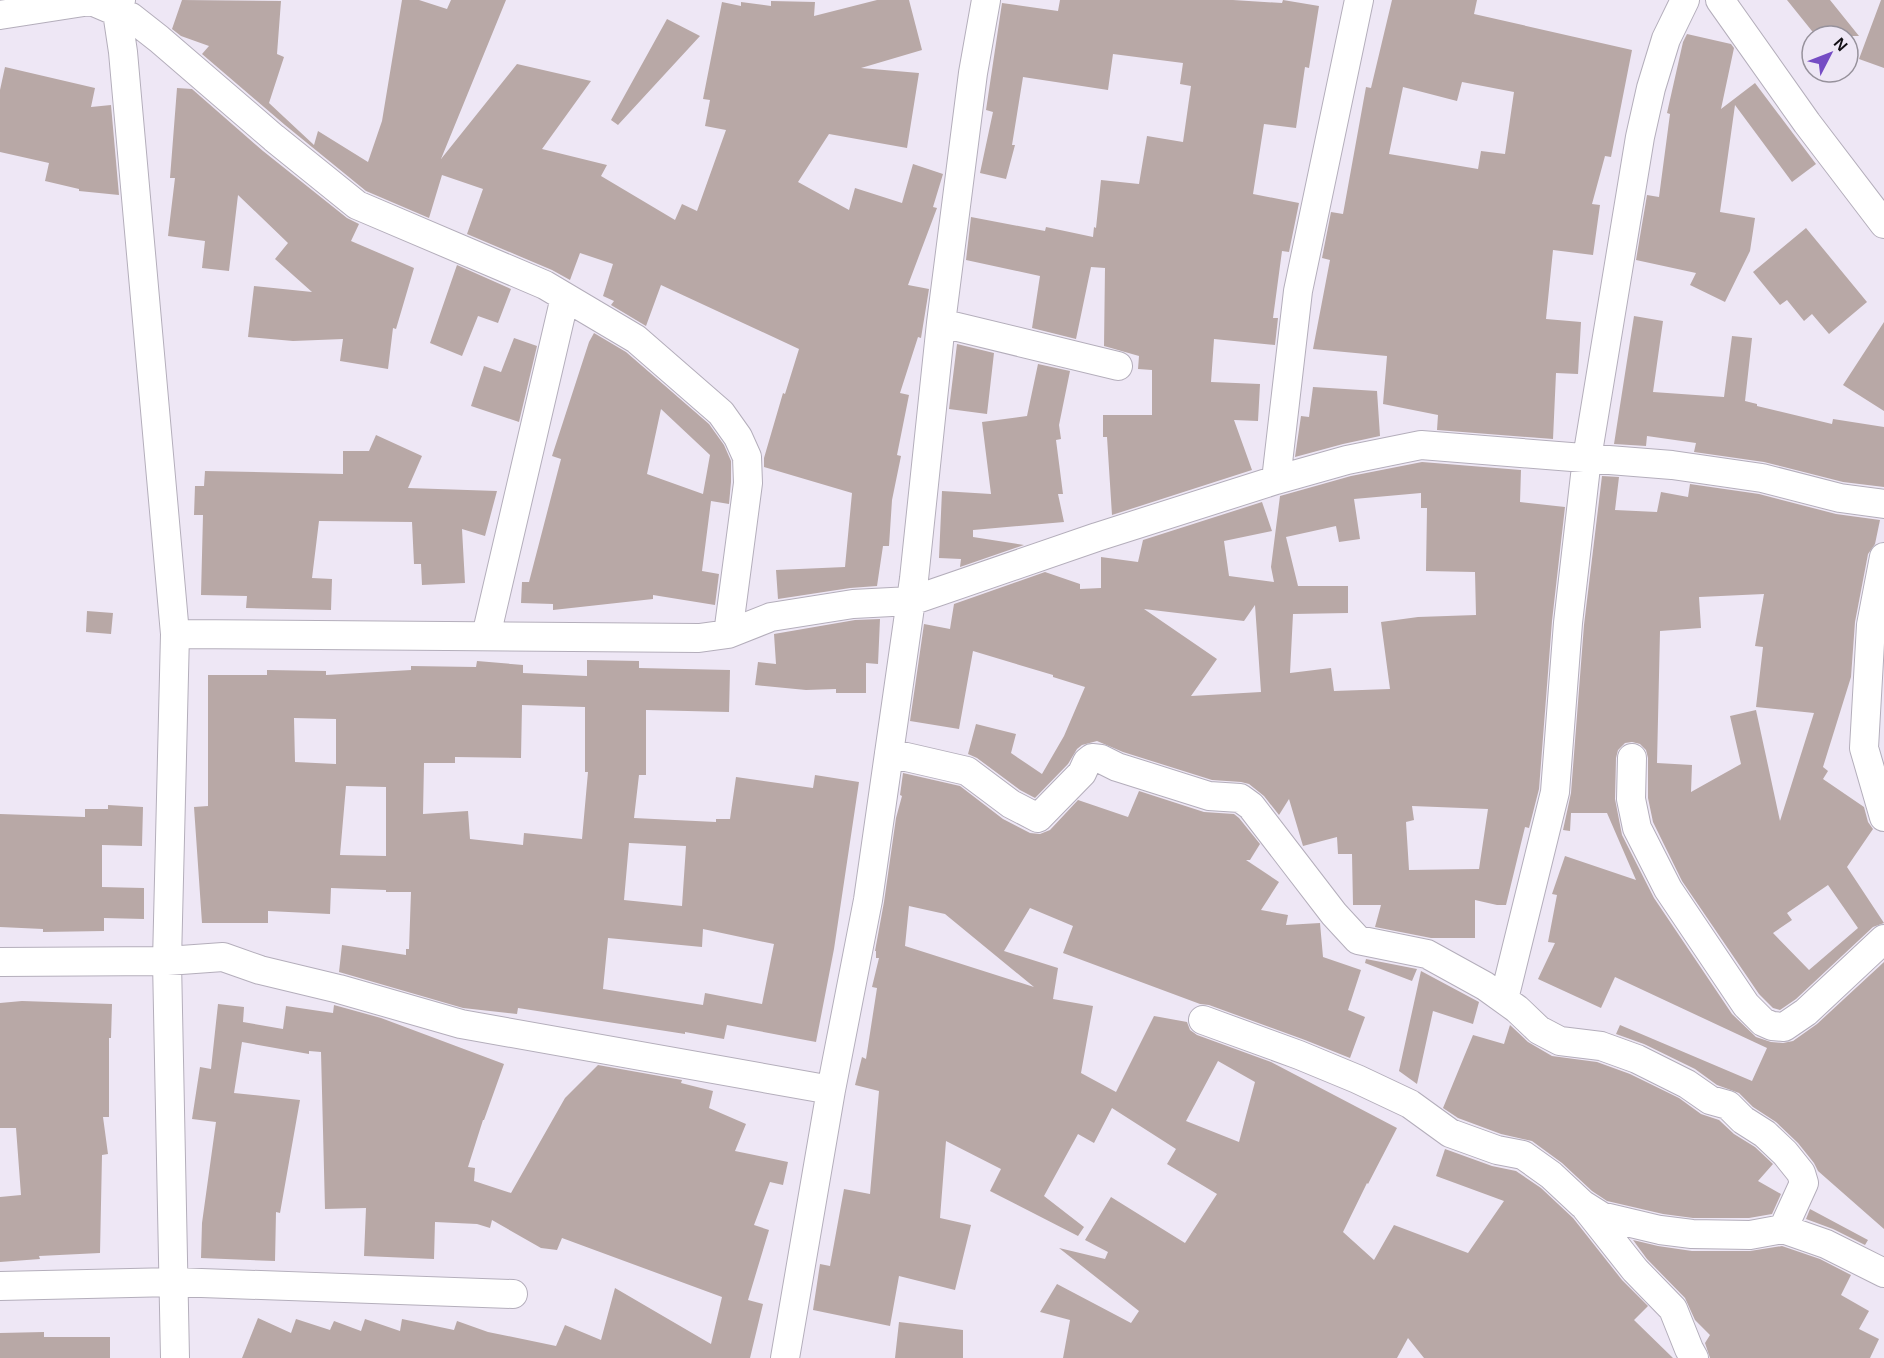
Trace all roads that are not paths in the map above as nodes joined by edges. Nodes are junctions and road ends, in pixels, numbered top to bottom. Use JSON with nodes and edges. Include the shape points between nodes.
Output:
{"nodes":[{"id":1,"x":986,"y":0,"type":"edge"},
{"id":2,"x":1359,"y":0,"type":"edge"},
{"id":3,"x":1685,"y":0,"type":"edge"},
{"id":4,"x":1720,"y":0,"type":"edge"},
{"id":5,"x":90,"y":1,"type":"edge"},
{"id":6,"x":119,"y":6,"type":"edge"},
{"id":7,"x":0,"y":15,"type":"edge"},
{"id":8,"x":1884,"y":224,"type":"edge"},
{"id":9,"x":565,"y":297,"type":"junction"},
{"id":10,"x":941,"y":323,"type":"junction"},
{"id":11,"x":1118,"y":366,"type":"dead end"},
{"id":12,"x":1587,"y":458,"type":"junction"},
{"id":13,"x":1276,"y":480,"type":"junction"},
{"id":14,"x":1884,"y":504,"type":"edge"},
{"id":15,"x":1884,"y":557,"type":"edge"},
{"id":16,"x":910,"y":601,"type":"junction"},
{"id":17,"x":175,"y":634,"type":"junction"},
{"id":18,"x":728,"y":634,"type":"junction"},
{"id":19,"x":486,"y":636,"type":"junction"},
{"id":20,"x":889,"y":753,"type":"junction"},
{"id":21,"x":1632,"y":758,"type":"dead end"},
{"id":22,"x":1884,"y":817,"type":"edge"},
{"id":23,"x":1884,"y":939,"type":"edge"},
{"id":24,"x":167,"y":961,"type":"junction"},
{"id":25,"x":0,"y":962,"type":"edge"},
{"id":26,"x":1504,"y":999,"type":"junction"},
{"id":27,"x":1203,"y":1020,"type":"dead end"},
{"id":28,"x":831,"y":1090,"type":"junction"},
{"id":29,"x":1582,"y":1204,"type":"junction"},
{"id":30,"x":1783,"y":1229,"type":"junction"},
{"id":31,"x":1884,"y":1273,"type":"edge"},
{"id":32,"x":174,"y":1282,"type":"junction"},
{"id":33,"x":0,"y":1286,"type":"edge"},
{"id":34,"x":513,"y":1293,"type":"dead end"},
{"id":35,"x":176,"y":1358,"type":"edge"},
{"id":36,"x":785,"y":1358,"type":"edge"},
{"id":37,"x":1694,"y":1358,"type":"edge"}],
"edges":[{"from":1,"to":10,"type":"street"},
{"from":2,"to":13,"type":"street","via":[[1298,291]]},
{"from":3,"to":12,"type":"street","via":[[1666,39],[1640,137]]},
{"from":4,"to":8,"type":"street"},
{"from":5,"to":6,"type":"street"},
{"from":5,"to":7,"type":"street"},
{"from":6,"to":9,"type":"street","via":[[357,205],[534,280]]},
{"from":6,"to":17,"type":"street"},
{"from":9,"to":18,"type":"street","via":[[636,339],[721,413],[738,437],[747,457],[748,483]]},
{"from":9,"to":19,"type":"street"},
{"from":10,"to":11,"type":"street"},
{"from":10,"to":16,"type":"street"},
{"from":12,"to":13,"type":"street","via":[[1421,445]]},
{"from":12,"to":14,"type":"street","via":[[1762,478],[1840,498]]},
{"from":12,"to":26,"type":"street","via":[[1568,623],[1555,792]]},
{"from":13,"to":16,"type":"street"},
{"from":15,"to":22,"type":"street","via":[[1871,625],[1864,748]]},
{"from":16,"to":18,"type":"street","via":[[853,604],[771,617]]},
{"from":16,"to":20,"type":"street"},
{"from":17,"to":19,"type":"street"},
{"from":17,"to":24,"type":"street"},
{"from":18,"to":19,"type":"street","via":[[699,638]]},
{"from":20,"to":26,"type":"street","via":[[967,771],[1011,804],[1038,818],[1092,758],[1209,796],[1240,798],[1251,806],[1358,940],[1427,954]]},
{"from":20,"to":28,"type":"street","via":[[868,900]]},
{"from":21,"to":23,"type":"street","via":[[1631,799],[1637,828],[1668,889],[1746,1005],[1763,1022],[1784,1027],[1806,1012]]},
{"from":24,"to":25,"type":"street"},
{"from":24,"to":28,"type":"street","via":[[223,957],[461,1024]]},
{"from":24,"to":32,"type":"street"},
{"from":26,"to":30,"type":"street","via":[[1553,1038],[1601,1046],[1637,1059],[1710,1100],[1728,1105],[1766,1134],[1801,1173],[1803,1183]]},
{"from":27,"to":29,"type":"street","via":[[1357,1079],[1410,1104],[1450,1133],[1524,1155]]},
{"from":28,"to":36,"type":"street"},
{"from":29,"to":30,"type":"street","via":[[1601,1216],[1692,1234],[1750,1235]]},
{"from":29,"to":37,"type":"street","via":[[1635,1270],[1673,1309]]},
{"from":30,"to":31,"type":"street","via":[[1826,1244]]},
{"from":32,"to":33,"type":"street"},
{"from":32,"to":34,"type":"street"},
{"from":32,"to":35,"type":"street"}]}
